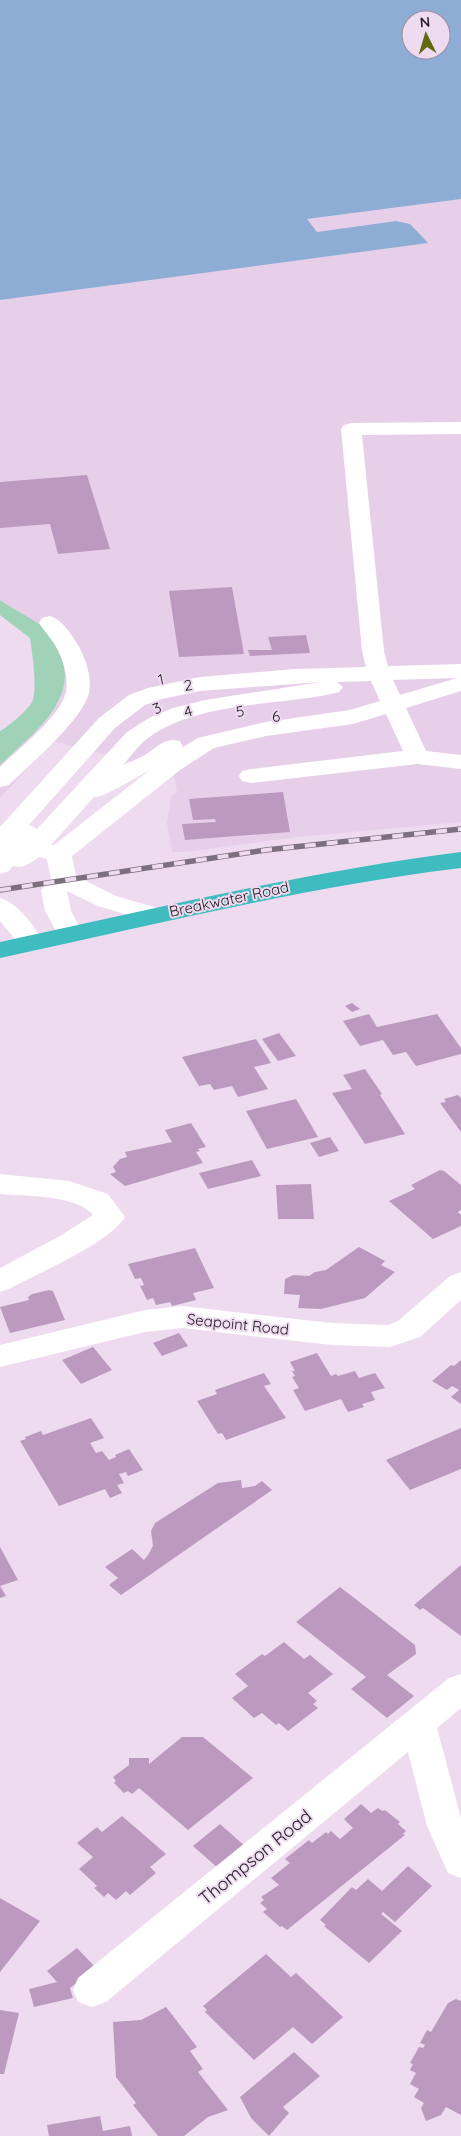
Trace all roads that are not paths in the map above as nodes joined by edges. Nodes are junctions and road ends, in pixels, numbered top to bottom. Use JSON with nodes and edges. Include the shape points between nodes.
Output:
{"nodes":[{"id":1,"x":461,"y":428,"type":"edge"},
{"id":2,"x":50,"y":624,"type":"dead end"},
{"id":3,"x":461,"y":671,"type":"edge"},
{"id":4,"x":379,"y":674,"type":"junction"},
{"id":5,"x":461,"y":684,"type":"edge"},
{"id":6,"x":393,"y":706,"type":"junction"},
{"id":7,"x":416,"y":757,"type":"junction"},
{"id":8,"x":461,"y":762,"type":"edge"},
{"id":9,"x":251,"y":776,"type":"dead end"},
{"id":10,"x":0,"y":780,"type":"edge"},
{"id":11,"x":73,"y":805,"type":"junction"},
{"id":12,"x":9,"y":838,"type":"edge"},
{"id":13,"x":58,"y":854,"type":"junction"},
{"id":14,"x":461,"y":860,"type":"edge"},
{"id":15,"x":0,"y":866,"type":"edge"},
{"id":16,"x":0,"y":876,"type":"edge"},
{"id":17,"x":64,"y":880,"type":"junction"},
{"id":18,"x":0,"y":906,"type":"edge"},
{"id":19,"x":155,"y":915,"type":"junction"},
{"id":20,"x":70,"y":934,"type":"junction"},
{"id":21,"x":32,"y":943,"type":"junction"},
{"id":22,"x":0,"y":950,"type":"edge"},
{"id":23,"x":0,"y":1184,"type":"edge"},
{"id":24,"x":0,"y":1281,"type":"edge"},
{"id":25,"x":461,"y":1283,"type":"edge"},
{"id":26,"x":0,"y":1356,"type":"edge"},
{"id":27,"x":461,"y":1688,"type":"edge"},
{"id":28,"x":418,"y":1724,"type":"junction"},
{"id":29,"x":461,"y":1862,"type":"edge"},
{"id":30,"x":92,"y":1990,"type":"dead end"}],
"edges":[{"from":1,"to":4,"type":"street","via":[[350,429],[373,652]]},
{"from":2,"to":10,"type":"street","via":[[64,638],[72,655],[77,674],[77,694],[66,712]]},
{"from":3,"to":4,"type":"street"},
{"from":4,"to":6,"type":"street"},
{"from":4,"to":11,"type":"street","name":"6","via":[[306,713],[247,720],[188,738]]},
{"from":4,"to":11,"type":"street","name":"4","via":[[300,695],[232,701],[186,710],[166,718],[135,737]]},
{"from":4,"to":12,"type":"street","name":"3","via":[[228,691],[150,709],[120,730]]},
{"from":5,"to":6,"type":"street"},
{"from":6,"to":7,"type":"street"},
{"from":6,"to":13,"type":"street","via":[[353,717],[266,728],[206,743]]},
{"from":7,"to":8,"type":"street"},
{"from":7,"to":9,"type":"street"},
{"from":11,"to":12,"type":"street","name":"4"},
{"from":12,"to":13,"type":"street"},
{"from":12,"to":15,"type":"street","name":"3"},
{"from":12,"to":16,"type":"street","name":"4"},
{"from":13,"to":17,"type":"street"},
{"from":14,"to":19,"type":"highway","name":"Breakwater Road","via":[[344,876]]},
{"from":17,"to":19,"type":"street","via":[[107,901]]},
{"from":17,"to":20,"type":"street","via":[[54,890],[58,911]]},
{"from":18,"to":21,"type":"street"},
{"from":19,"to":20,"type":"highway","name":"Breakwater Road"},
{"from":20,"to":21,"type":"highway","name":"Breakwater Road"},
{"from":21,"to":22,"type":"highway","name":"Breakwater Road"},
{"from":23,"to":24,"type":"street","via":[[70,1191],[98,1201],[110,1217],[89,1234]]},
{"from":25,"to":26,"type":"street","name":"Seapoint Road","via":[[409,1330],[390,1336],[332,1334],[182,1317],[145,1321]]},
{"from":27,"to":28,"type":"street","name":"Thompson Road"},
{"from":28,"to":29,"type":"street","via":[[445,1826]]},
{"from":28,"to":30,"type":"street","name":"Thompson Road"}]}
